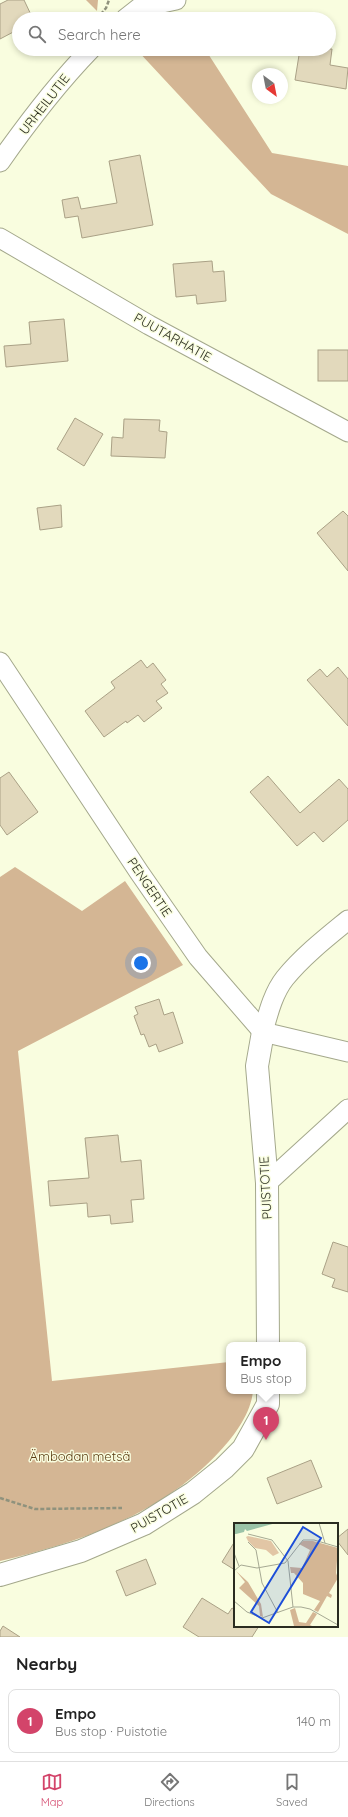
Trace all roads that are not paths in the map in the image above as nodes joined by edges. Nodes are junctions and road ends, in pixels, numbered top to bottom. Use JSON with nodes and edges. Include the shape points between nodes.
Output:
{"nodes":[{"id":1,"x":176,"y":0,"type":"edge"},
{"id":2,"x":133,"y":9,"type":"edge"},
{"id":3,"x":85,"y":56,"type":"edge"},
{"id":4,"x":0,"y":162,"type":"edge"},
{"id":5,"x":0,"y":238,"type":"edge"},
{"id":6,"x":348,"y":432,"type":"edge"},
{"id":7,"x":0,"y":662,"type":"edge"},
{"id":8,"x":348,"y":920,"type":"edge"},
{"id":9,"x":263,"y":1032,"type":"junction"},
{"id":10,"x":348,"y":1052,"type":"edge"},
{"id":11,"x":348,"y":1108,"type":"edge"},
{"id":12,"x":267,"y":1183,"type":"junction"},
{"id":13,"x":268,"y":1342,"type":"edge"},
{"id":14,"x":268,"y":1394,"type":"edge"},
{"id":15,"x":0,"y":1575,"type":"edge"}],
"edges":[{"from":1,"to":2,"type":"street"},
{"from":3,"to":4,"type":"street","name":"URHEILUTIE","via":[[59,84]]},
{"from":5,"to":6,"type":"street","name":"PUUTARHATIE","via":[[149,325]]},
{"from":7,"to":9,"type":"street","name":"PENGERTIE","via":[[198,957]]},
{"from":8,"to":9,"type":"street","via":[[284,979],[271,1003]]},
{"from":9,"to":10,"type":"street"},
{"from":9,"to":12,"type":"street","name":"PUISTOTIE","via":[[256,1066]]},
{"from":11,"to":12,"type":"street"},
{"from":12,"to":13,"type":"street","name":"PUISTOTIE"},
{"from":14,"to":15,"type":"street","name":"PUISTOTIE","via":[[268,1404],[244,1449],[193,1493],[144,1524],[81,1551]]}]}
